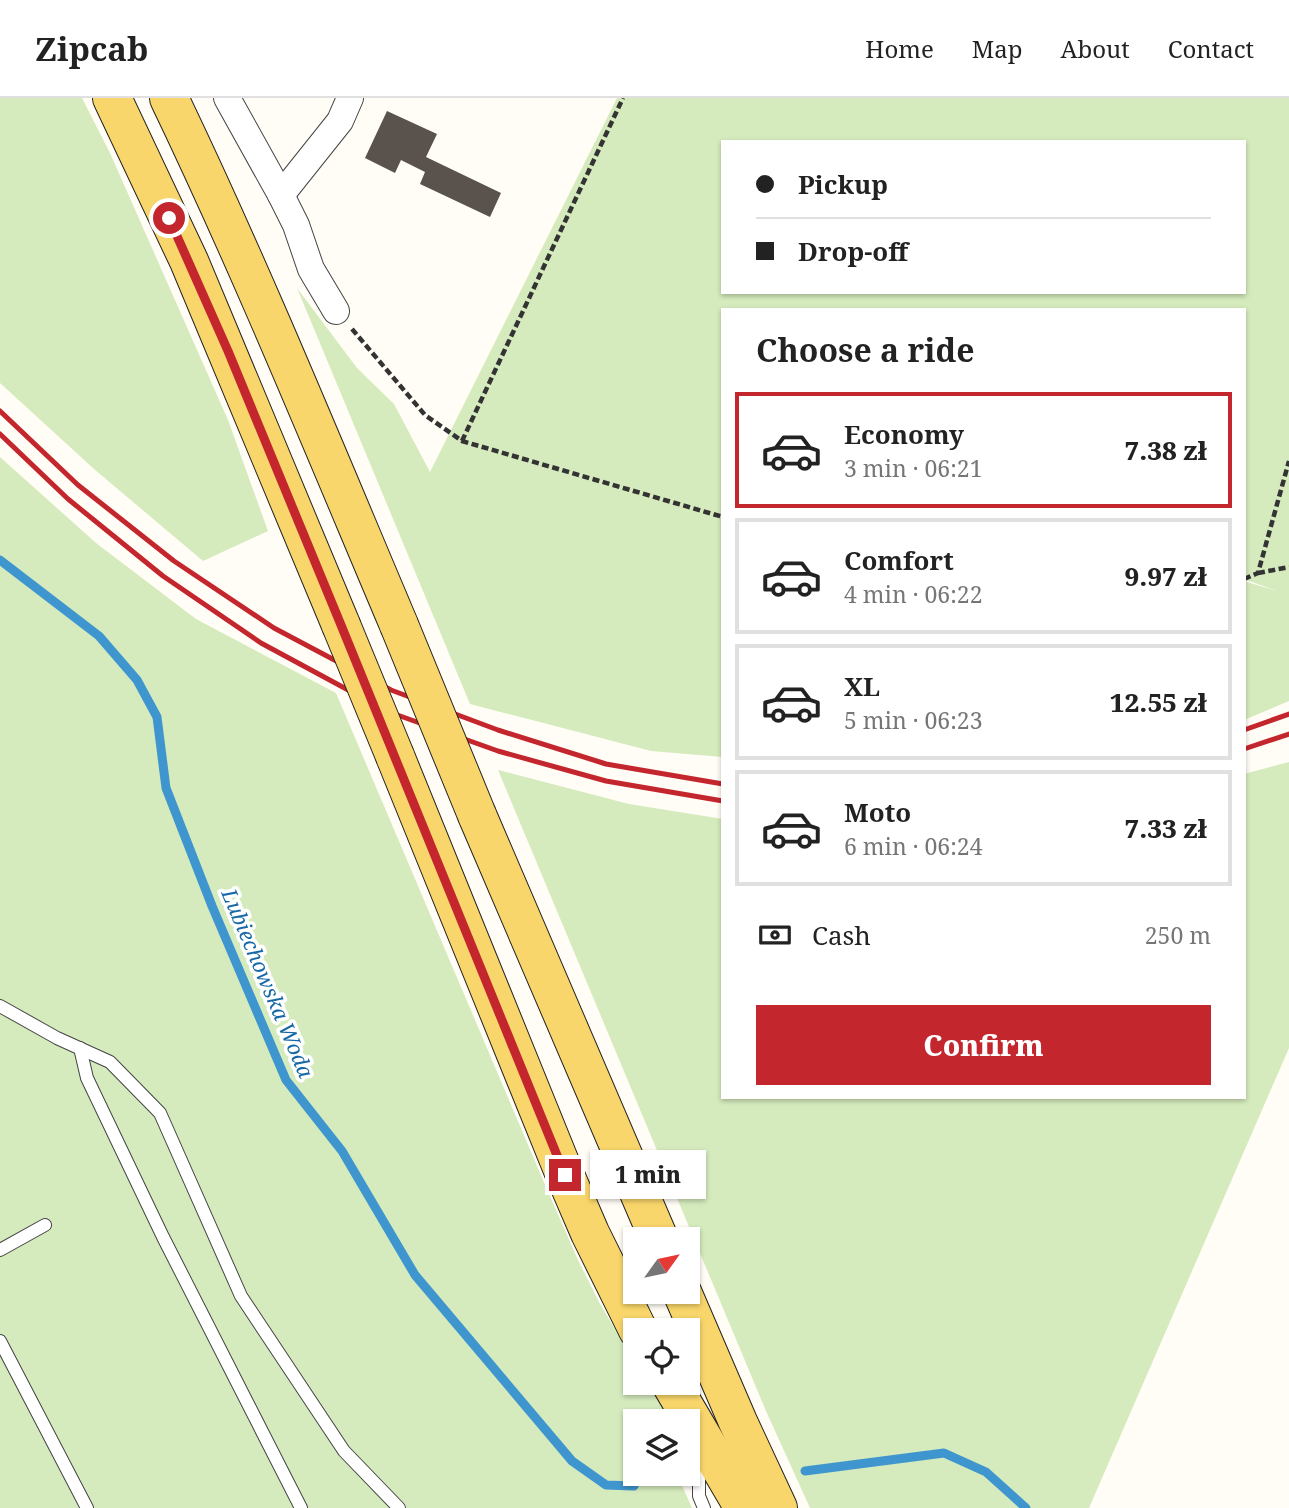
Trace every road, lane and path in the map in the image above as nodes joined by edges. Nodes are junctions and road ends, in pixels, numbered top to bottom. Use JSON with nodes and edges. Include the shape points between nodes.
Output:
{"nodes":[{"id":1,"x":111,"y":98,"type":"edge"},
{"id":2,"x":169,"y":98,"type":"edge"},
{"id":3,"x":227,"y":98,"type":"edge"},
{"id":4,"x":350,"y":98,"type":"edge"},
{"id":5,"x":623,"y":98,"type":"edge"},
{"id":6,"x":281,"y":195,"type":"junction"},
{"id":7,"x":336,"y":311,"type":"joint"},
{"id":8,"x":462,"y":440,"type":"junction"},
{"id":9,"x":1289,"y":461,"type":"edge"},
{"id":10,"x":721,"y":516,"type":"edge"},
{"id":11,"x":1289,"y":567,"type":"edge"},
{"id":12,"x":1258,"y":572,"type":"junction"},
{"id":13,"x":1246,"y":578,"type":"edge"},
{"id":14,"x":0,"y":1006,"type":"edge"},
{"id":15,"x":80,"y":1048,"type":"junction"},
{"id":16,"x":539,"y":1112,"type":"junction"},
{"id":17,"x":619,"y":1149,"type":"junction"},
{"id":18,"x":45,"y":1225,"type":"dead end"},
{"id":19,"x":654,"y":1227,"type":"edge"},
{"id":20,"x":0,"y":1250,"type":"edge"},
{"id":21,"x":686,"y":1304,"type":"edge"},
{"id":22,"x":632,"y":1318,"type":"edge"},
{"id":23,"x":0,"y":1341,"type":"edge"},
{"id":24,"x":700,"y":1433,"type":"edge"},
{"id":25,"x":699,"y":1486,"type":"edge"},
{"id":26,"x":87,"y":1508,"type":"edge"},
{"id":27,"x":301,"y":1508,"type":"edge"},
{"id":28,"x":399,"y":1508,"type":"edge"},
{"id":29,"x":704,"y":1508,"type":"edge"},
{"id":30,"x":744,"y":1508,"type":"edge"},
{"id":31,"x":779,"y":1508,"type":"edge"}],
"edges":[{"from":1,"to":16,"type":"main road","bridge":true,"via":[[189,261]]},
{"from":2,"to":17,"type":"main road","bridge":true,"via":[[256,286]]},
{"from":3,"to":6,"type":"street"},
{"from":4,"to":6,"type":"street","via":[[340,121]]},
{"from":5,"to":8,"type":"path"},
{"from":6,"to":7,"type":"street","via":[[311,269]]},
{"from":7,"to":8,"type":"path","via":[[425,415]]},
{"from":8,"to":10,"type":"path"},
{"from":9,"to":12,"type":"path"},
{"from":11,"to":12,"type":"path"},
{"from":12,"to":13,"type":"path"},
{"from":14,"to":15,"type":"lane"},
{"from":15,"to":27,"type":"lane","via":[[86,1078]]},
{"from":15,"to":28,"type":"lane","via":[[110,1062],[160,1113],[241,1296],[344,1451]]},
{"from":16,"to":17,"type":"main road","via":[[581,1172],[610,1167]]},
{"from":16,"to":22,"type":"main road"},
{"from":17,"to":19,"type":"main road"},
{"from":18,"to":20,"type":"lane"},
{"from":21,"to":31,"type":"main road"},
{"from":23,"to":26,"type":"lane"},
{"from":24,"to":30,"type":"main road"},
{"from":25,"to":29,"type":"lane"}]}
